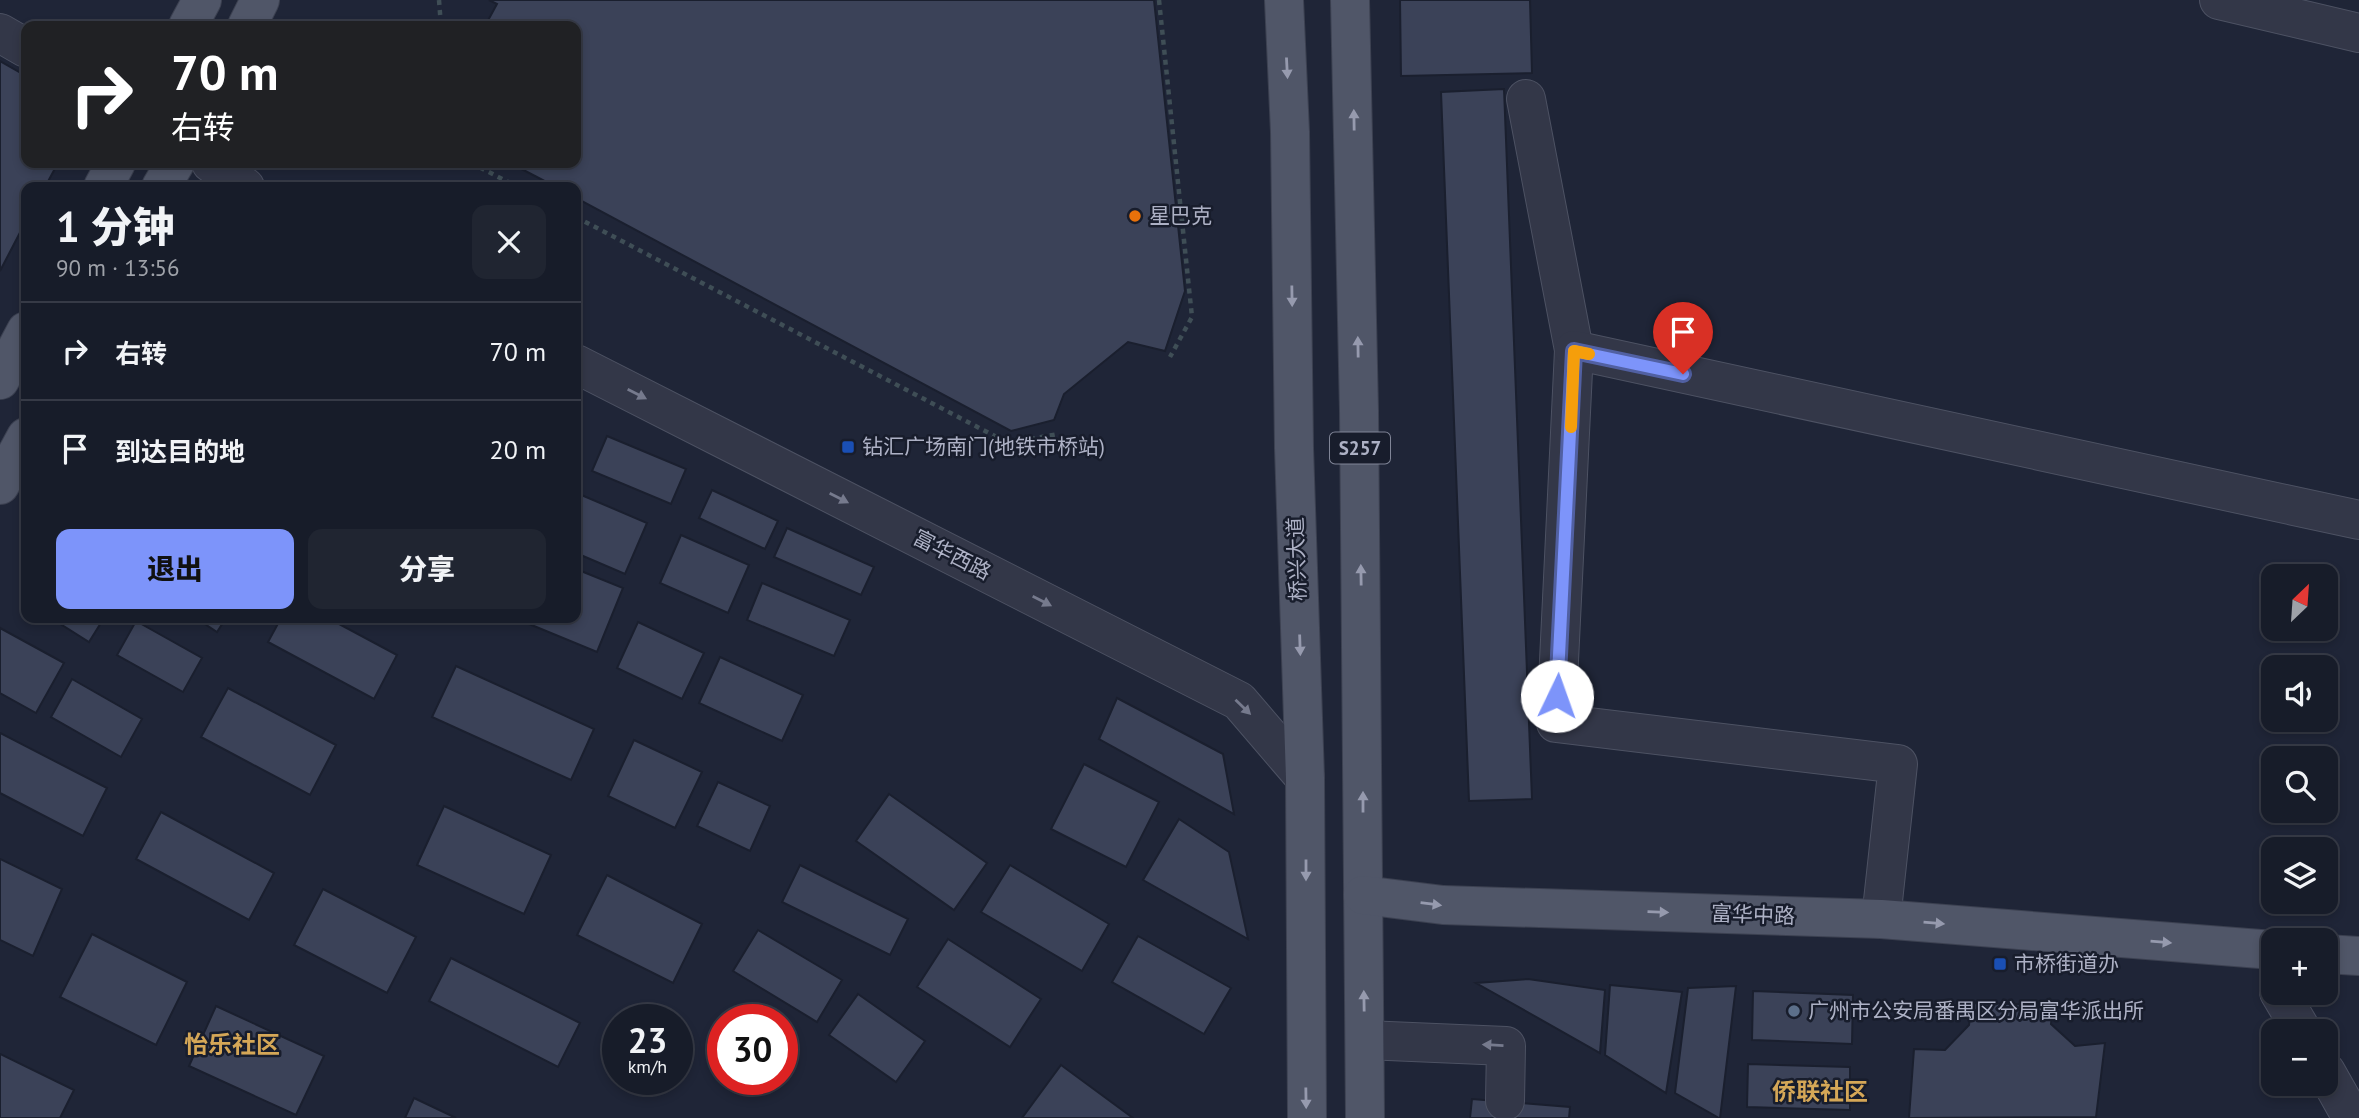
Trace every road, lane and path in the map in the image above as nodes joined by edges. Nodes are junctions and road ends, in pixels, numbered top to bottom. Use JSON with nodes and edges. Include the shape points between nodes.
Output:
{"nodes":[{"id":1,"x":202,"y":0,"type":"edge"},
{"id":2,"x":261,"y":0,"type":"edge"},
{"id":3,"x":439,"y":0,"type":"edge"},
{"id":4,"x":1159,"y":0,"type":"edge"},
{"id":5,"x":1284,"y":0,"type":"edge"},
{"id":6,"x":1350,"y":0,"type":"edge"},
{"id":7,"x":2219,"y":0,"type":"edge"},
{"id":8,"x":191,"y":21,"type":"edge"},
{"id":9,"x":250,"y":21,"type":"edge"},
{"id":10,"x":441,"y":21,"type":"edge"},
{"id":11,"x":0,"y":33,"type":"edge"},
{"id":12,"x":2359,"y":33,"type":"edge"},
{"id":13,"x":21,"y":45,"type":"edge"},
{"id":14,"x":1526,"y":100,"type":"dead end"},
{"id":15,"x":218,"y":168,"type":"edge"},
{"id":16,"x":481,"y":168,"type":"edge"},
{"id":17,"x":238,"y":182,"type":"edge"},
{"id":18,"x":508,"y":182,"type":"edge"},
{"id":19,"x":581,"y":220,"type":"edge"},
{"id":20,"x":21,"y":340,"type":"edge"},
{"id":21,"x":1574,"y":351,"type":"junction"},
{"id":22,"x":1170,"y":357,"type":"dead end"},
{"id":23,"x":581,"y":366,"type":"edge"},
{"id":24,"x":0,"y":380,"type":"edge"},
{"id":25,"x":1058,"y":434,"type":"dead end"},
{"id":26,"x":21,"y":446,"type":"edge"},
{"id":27,"x":0,"y":485,"type":"edge"},
{"id":28,"x":2359,"y":520,"type":"edge"},
{"id":29,"x":1305,"y":778,"type":"junction"},
{"id":30,"x":1363,"y":895,"type":"junction"},
{"id":31,"x":1881,"y":919,"type":"junction"},
{"id":32,"x":2338,"y":955,"type":"edge"},
{"id":33,"x":2359,"y":956,"type":"edge"},
{"id":34,"x":2261,"y":960,"type":"edge"},
{"id":35,"x":1365,"y":1040,"type":"junction"},
{"id":36,"x":2338,"y":1093,"type":"edge"},
{"id":37,"x":1506,"y":1101,"type":"dead end"},
{"id":38,"x":1307,"y":1118,"type":"edge"},
{"id":39,"x":1365,"y":1118,"type":"edge"},
{"id":40,"x":2352,"y":1118,"type":"edge"}],
"edges":[{"from":1,"to":8,"type":"main road"},
{"from":2,"to":9,"type":"main road"},
{"from":3,"to":10,"type":"path"},
{"from":4,"to":22,"type":"path","via":[[1192,317]]},
{"from":5,"to":29,"type":"main road","name":"桥兴大道","one_way":true},
{"from":30,"to":6,"type":"main road","number":"S257","one_way":true},
{"from":7,"to":12,"type":"street"},
{"from":11,"to":13,"type":"street"},
{"from":14,"to":21,"type":"street"},
{"from":15,"to":17,"type":"street"},
{"from":16,"to":18,"type":"path"},
{"from":19,"to":25,"type":"path","via":[[1008,443]]},
{"from":20,"to":24,"type":"main road"},
{"from":21,"to":28,"type":"street"},
{"from":21,"to":31,"type":"street","via":[[1556,723],[1898,764]]},
{"from":23,"to":29,"type":"street","name":"富华西路","one_way":true,"via":[[1239,701]]},
{"from":26,"to":27,"type":"main road"},
{"from":29,"to":30,"type":"main road"},
{"from":29,"to":38,"type":"main road","name":"桥兴大道","one_way":true},
{"from":30,"to":31,"type":"main road","name":"富华中路","one_way":true,"via":[[1443,905]]},
{"from":35,"to":30,"type":"main road","number":"S257","one_way":true},
{"from":31,"to":34,"type":"main road","name":"富华中路","one_way":true},
{"from":32,"to":33,"type":"main road"},
{"from":37,"to":35,"type":"street","one_way":true,"via":[[1506,1046]]},
{"from":35,"to":39,"type":"main road","number":"S257"},
{"from":36,"to":40,"type":"street"}]}
